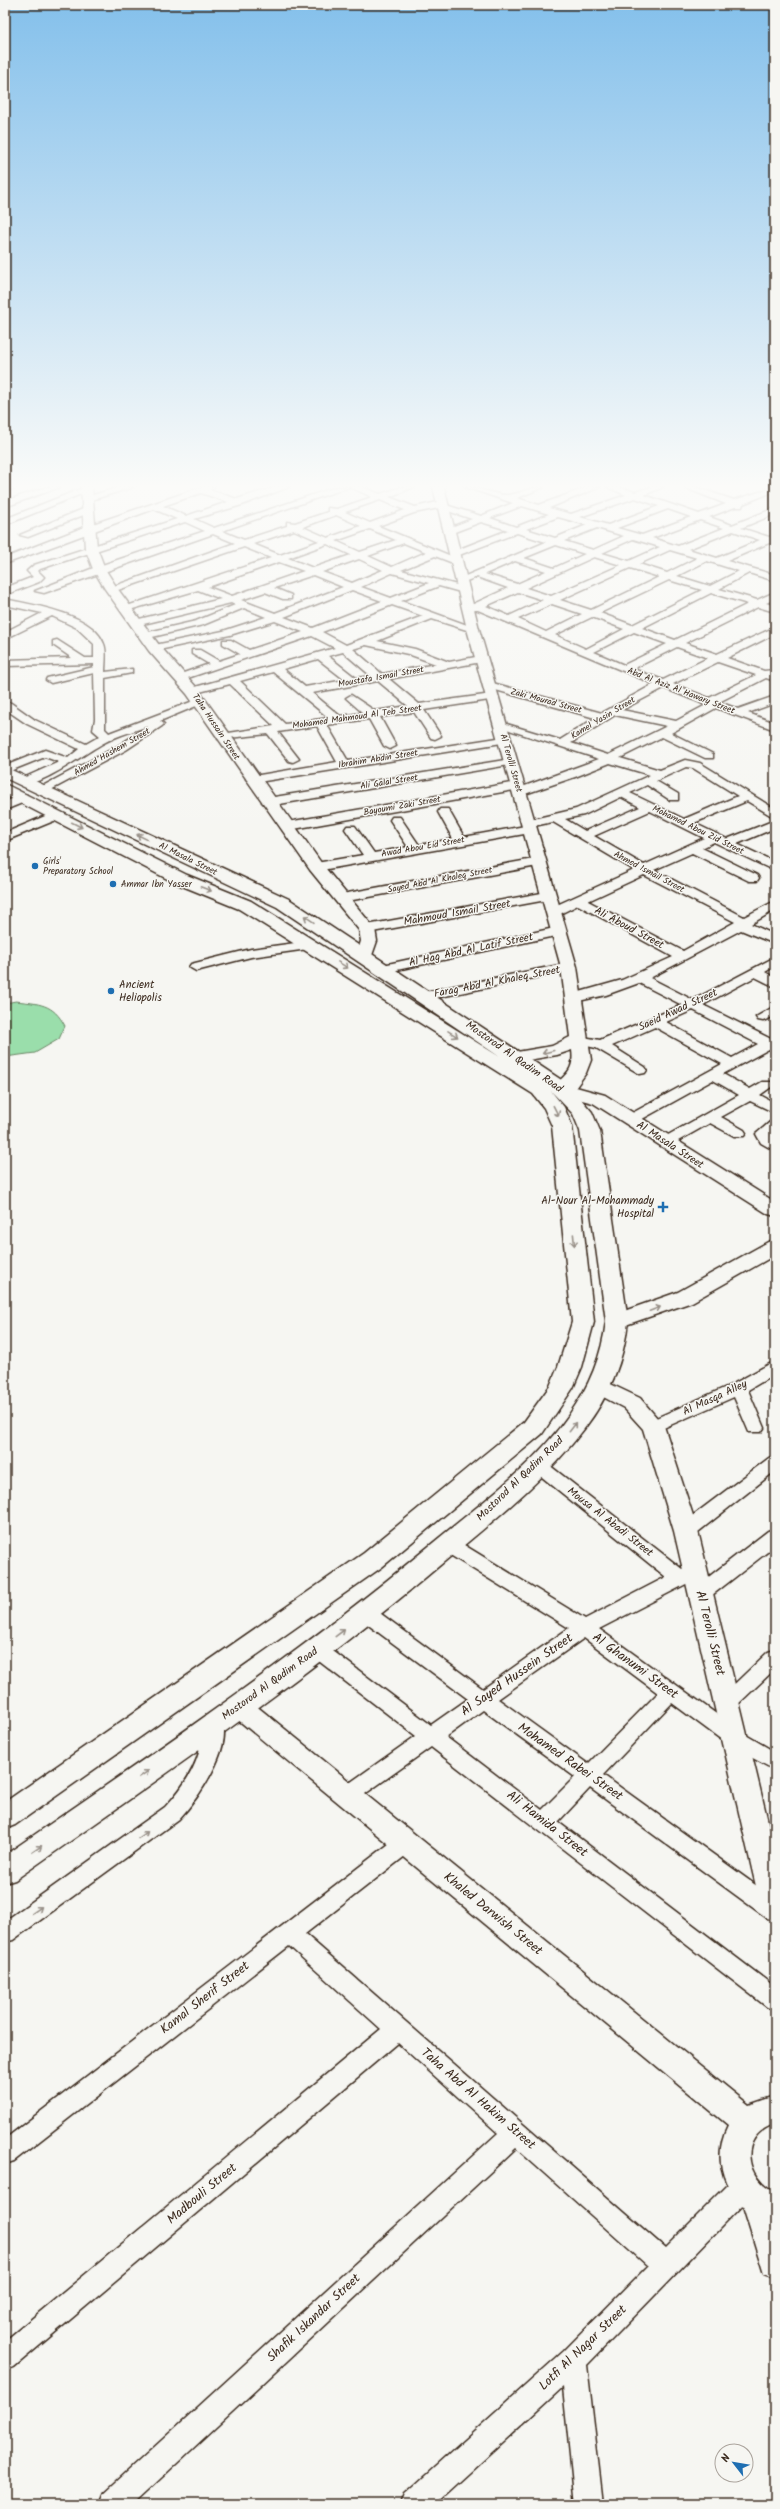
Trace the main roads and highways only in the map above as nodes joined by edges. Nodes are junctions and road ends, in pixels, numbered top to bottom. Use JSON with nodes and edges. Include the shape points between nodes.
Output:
{"nodes":[{"id":1,"x":5,"y":771,"type":"edge"},
{"id":2,"x":5,"y":794,"type":"edge"},
{"id":3,"x":310,"y":945,"type":"joint"},
{"id":4,"x":374,"y":963,"type":"joint"},
{"id":5,"x":5,"y":1817,"type":"edge"},
{"id":6,"x":5,"y":1871,"type":"edge"}],
"edges":[{"from":4,"to":1,"type":"main road","name":"Al Masala Street","one_way":true,"via":[[283,903]]},
{"from":2,"to":3,"type":"main road","name":"Al Masala Street","one_way":true,"via":[[23,798],[181,879],[245,905]]},
{"from":3,"to":5,"type":"main road","name":"Mostorod Al Qadim Road","one_way":true,"via":[[529,1081],[554,1107],[562,1126],[583,1322],[570,1367],[557,1394],[533,1428],[373,1560]]},
{"from":6,"to":4,"type":"main road","name":"Mostorod Al Qadim Road","one_way":true,"via":[[318,1650],[449,1546],[538,1465],[576,1423],[600,1386],[615,1340],[618,1321],[590,1131],[582,1112],[562,1089]]}]}
